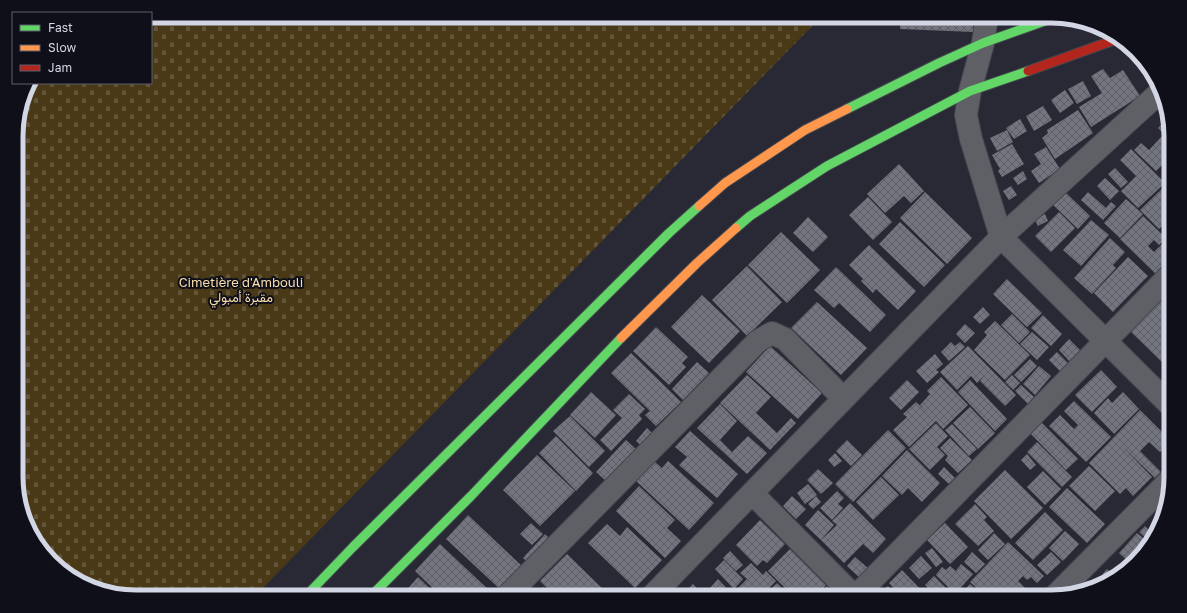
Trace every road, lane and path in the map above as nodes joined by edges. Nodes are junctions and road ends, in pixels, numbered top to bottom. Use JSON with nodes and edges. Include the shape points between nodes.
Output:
{"nodes":[{"id":1,"x":986,"y":23,"type":"edge"},
{"id":2,"x":1039,"y":23,"type":"edge"},
{"id":3,"x":1113,"y":41,"type":"edge"},
{"id":4,"x":982,"y":43,"type":"junction"},
{"id":5,"x":970,"y":91,"type":"junction"},
{"id":6,"x":1156,"y":96,"type":"edge"},
{"id":7,"x":1001,"y":237,"type":"junction"},
{"id":8,"x":1164,"y":281,"type":"edge"},
{"id":9,"x":1105,"y":341,"type":"junction"},
{"id":10,"x":843,"y":398,"type":"junction"},
{"id":11,"x":1164,"y":399,"type":"edge"},
{"id":12,"x":1164,"y":486,"type":"edge"},
{"id":13,"x":752,"y":493,"type":"junction"},
{"id":14,"x":312,"y":590,"type":"edge"},
{"id":15,"x":377,"y":590,"type":"edge"},
{"id":16,"x":513,"y":590,"type":"edge"},
{"id":17,"x":658,"y":590,"type":"edge"},
{"id":18,"x":848,"y":590,"type":"edge"},
{"id":19,"x":862,"y":590,"type":"edge"},
{"id":20,"x":1061,"y":590,"type":"edge"}],
"edges":[{"from":1,"to":4,"type":"street"},
{"from":2,"to":4,"type":"main road"},
{"from":3,"to":5,"type":"main road"},
{"from":4,"to":5,"type":"street"},
{"from":4,"to":14,"type":"main road","via":[[805,130],[725,183],[668,233]]},
{"from":5,"to":7,"type":"street","via":[[966,114],[971,139]]},
{"from":5,"to":15,"type":"main road","via":[[827,166],[750,216],[697,263],[607,352],[471,496]]},
{"from":6,"to":7,"type":"street"},
{"from":7,"to":9,"type":"street"},
{"from":7,"to":10,"type":"street"},
{"from":8,"to":9,"type":"street"},
{"from":9,"to":11,"type":"street"},
{"from":9,"to":19,"type":"street"},
{"from":10,"to":13,"type":"street"},
{"from":10,"to":16,"type":"street","via":[[785,339],[772,333],[758,341]]},
{"from":12,"to":20,"type":"street"},
{"from":13,"to":17,"type":"street"},
{"from":13,"to":18,"type":"street"}]}
